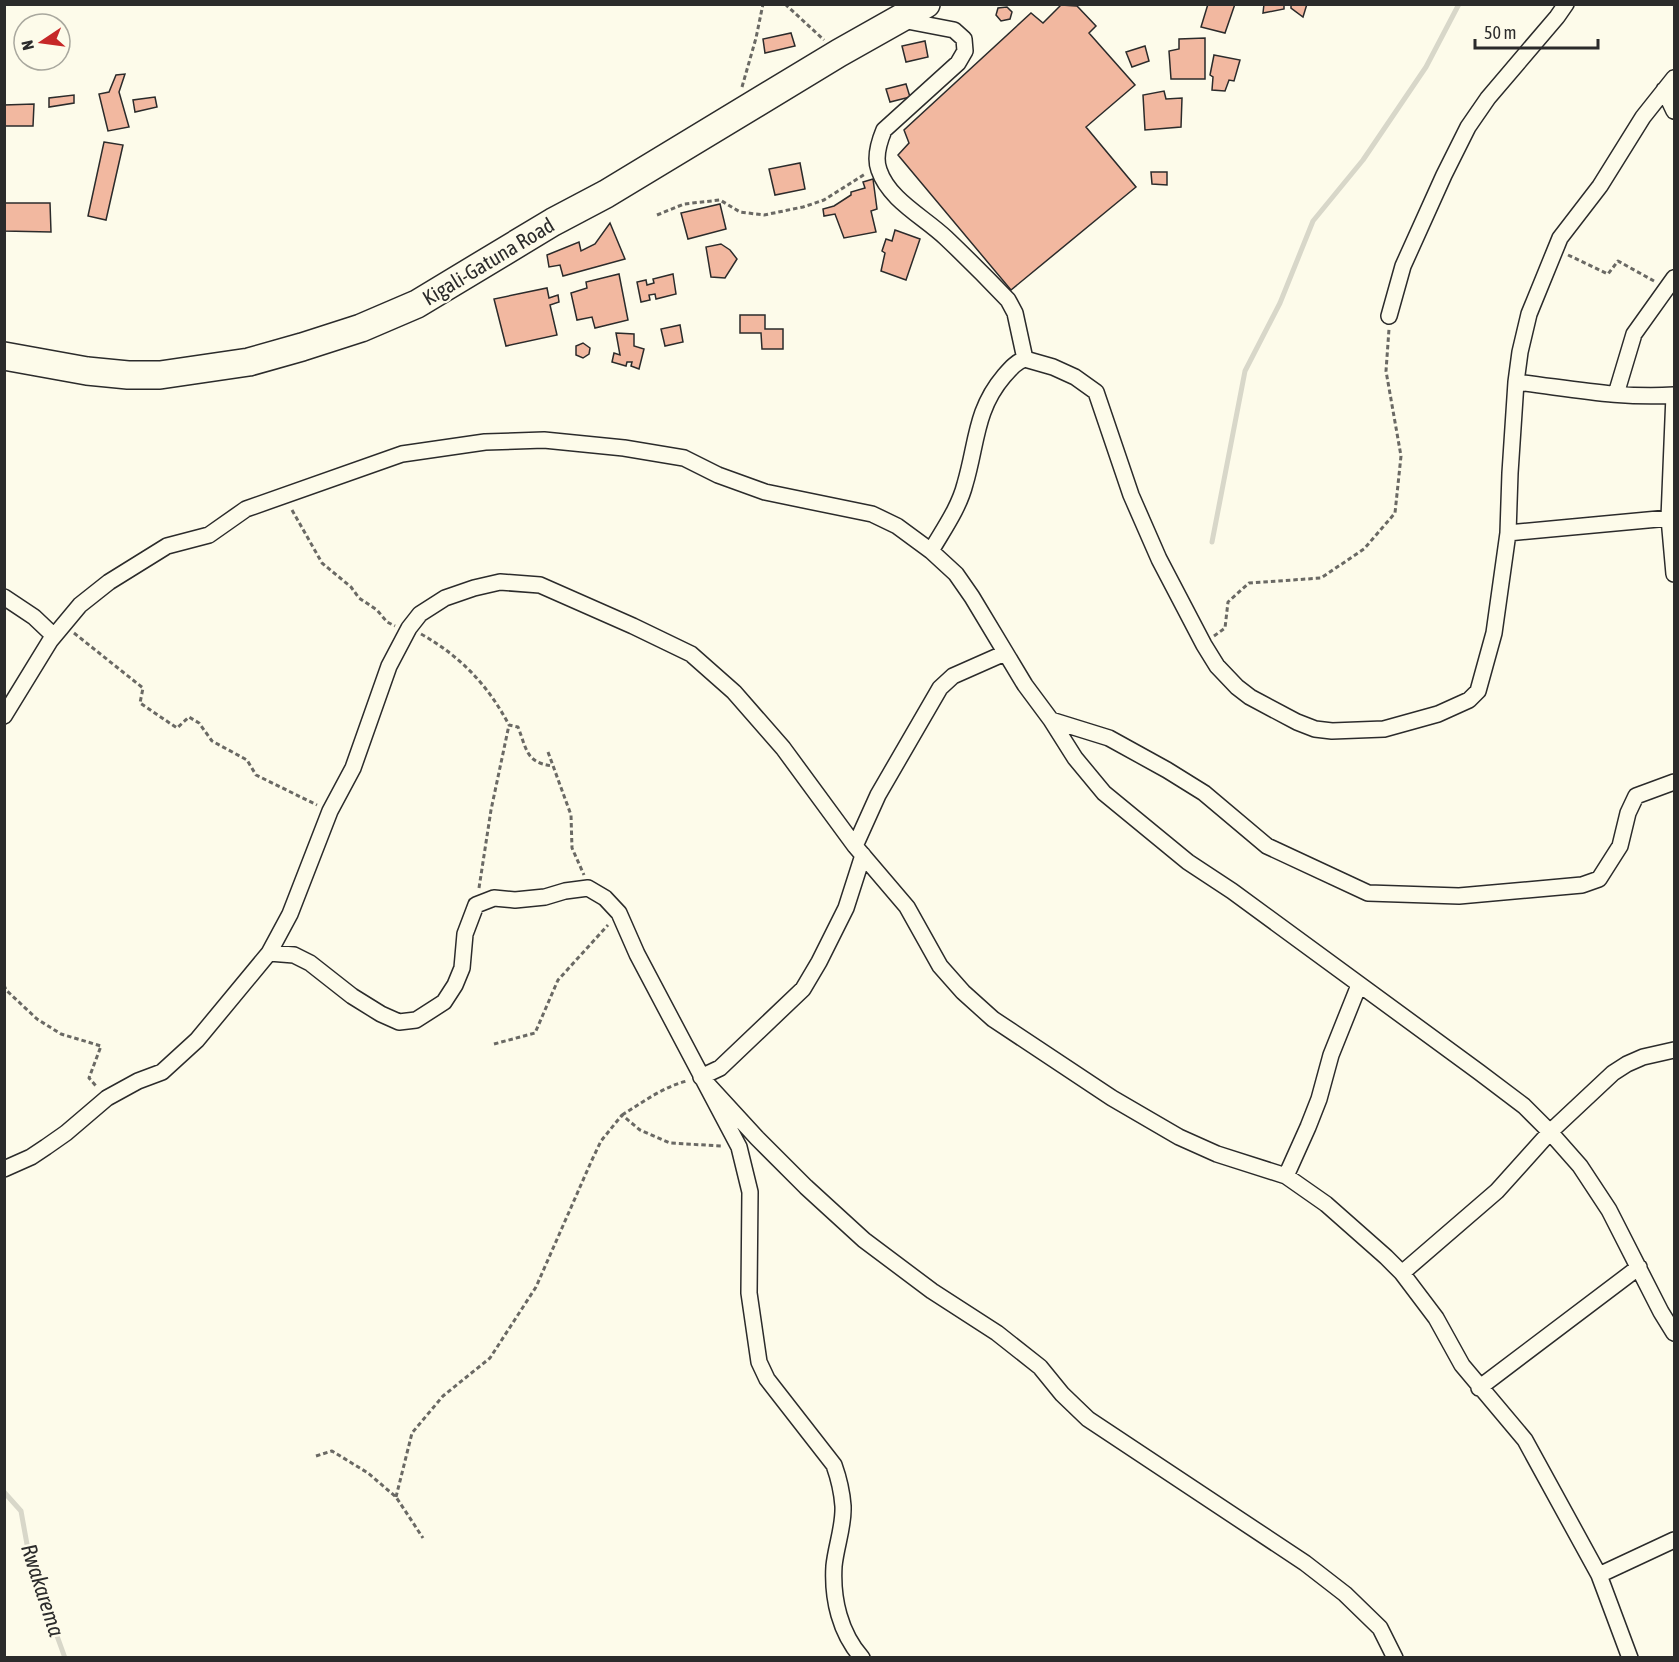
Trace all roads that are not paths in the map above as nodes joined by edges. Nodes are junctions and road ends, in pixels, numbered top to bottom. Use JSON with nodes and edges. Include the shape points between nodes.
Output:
{"nodes":[{"id":1,"x":926,"y":4,"type":"edge"},
{"id":2,"x":1566,"y":4,"type":"edge"},
{"id":3,"x":898,"y":19,"type":"junction"},
{"id":4,"x":1674,"y":78,"type":"edge"},
{"id":5,"x":1664,"y":90,"type":"junction"},
{"id":6,"x":1674,"y":111,"type":"edge"},
{"id":7,"x":1670,"y":283,"type":"edge"},
{"id":8,"x":1389,"y":316,"type":"road end"},
{"id":9,"x":4,"y":356,"type":"edge"},
{"id":10,"x":1025,"y":359,"type":"junction"},
{"id":11,"x":1516,"y":382,"type":"junction"},
{"id":12,"x":1616,"y":394,"type":"junction"},
{"id":13,"x":1669,"y":518,"type":"junction"},
{"id":14,"x":1508,"y":532,"type":"junction"},
{"id":15,"x":931,"y":551,"type":"junction"},
{"id":16,"x":1674,"y":574,"type":"edge"},
{"id":17,"x":4,"y":597,"type":"edge"},
{"id":18,"x":59,"y":631,"type":"junction"},
{"id":19,"x":1005,"y":653,"type":"junction"},
{"id":20,"x":4,"y":716,"type":"edge"},
{"id":21,"x":1051,"y":720,"type":"junction"},
{"id":22,"x":1674,"y":782,"type":"edge"},
{"id":23,"x":859,"y":851,"type":"junction"},
{"id":24,"x":269,"y":953,"type":"junction"},
{"id":25,"x":1359,"y":985,"type":"junction"},
{"id":26,"x":1674,"y":1050,"type":"edge"},
{"id":27,"x":701,"y":1077,"type":"junction"},
{"id":28,"x":1550,"y":1132,"type":"junction"},
{"id":29,"x":4,"y":1169,"type":"edge"},
{"id":30,"x":1286,"y":1176,"type":"junction"},
{"id":31,"x":1639,"y":1267,"type":"junction"},
{"id":32,"x":1401,"y":1273,"type":"junction"},
{"id":33,"x":1674,"y":1333,"type":"edge"},
{"id":34,"x":1479,"y":1388,"type":"junction"},
{"id":35,"x":1674,"y":1540,"type":"edge"},
{"id":36,"x":1599,"y":1575,"type":"junction"},
{"id":37,"x":862,"y":1658,"type":"edge"},
{"id":38,"x":1395,"y":1658,"type":"edge"},
{"id":39,"x":1630,"y":1658,"type":"edge"}],
"edges":[{"from":1,"to":3,"type":"highway","name":"Kigali-Gatuna Road"},
{"from":2,"to":8,"type":"street","via":[[1468,127],[1402,266]]},
{"from":3,"to":9,"type":"highway","name":"Kigali-Gatuna Road","via":[[417,304],[361,328],[249,362],[186,373],[128,375]]},
{"from":3,"to":10,"type":"street","via":[[954,30],[964,39],[965,51],[958,63],[884,130],[878,144],[878,167],[898,198],[945,237],[1008,300],[1015,313]]},
{"from":4,"to":5,"type":"street"},
{"from":5,"to":6,"type":"street"},
{"from":5,"to":11,"type":"street","via":[[1560,238],[1529,314]]},
{"from":7,"to":12,"type":"street","via":[[1634,334]]},
{"from":10,"to":14,"type":"street","via":[[1075,377],[1096,392],[1131,495],[1174,590],[1217,666],[1250,697],[1315,729],[1384,729],[1438,714],[1469,700],[1478,691],[1494,633]]},
{"from":10,"to":15,"type":"street","via":[[1013,365],[987,400],[965,486]]},
{"from":11,"to":12,"type":"street"},
{"from":11,"to":14,"type":"street"},
{"from":12,"to":13,"type":"street","via":[[1674,394]]},
{"from":13,"to":14,"type":"street"},
{"from":13,"to":16,"type":"street"},
{"from":15,"to":18,"type":"street","via":[[897,526],[872,514],[765,492],[684,458],[544,440],[485,442],[402,454],[246,509],[209,535],[167,546],[109,582],[80,605]]},
{"from":15,"to":19,"type":"street","via":[[956,574]]},
{"from":17,"to":18,"type":"street"},
{"from":18,"to":20,"type":"street"},
{"from":19,"to":21,"type":"street"},
{"from":19,"to":23,"type":"street","via":[[953,676],[939,688],[878,795]]},
{"from":21,"to":22,"type":"street","via":[[1109,738],[1204,793],[1267,846],[1368,893],[1459,896],[1582,885],[1599,879],[1620,846],[1636,796]]},
{"from":21,"to":25,"type":"street","via":[[1075,758],[1122,809],[1188,862]]},
{"from":23,"to":24,"type":"street","via":[[761,721],[691,654],[540,585],[500,582],[445,598],[420,614],[408,631],[389,666],[353,768],[330,811],[290,914]]},
{"from":23,"to":27,"type":"street","via":[[846,908],[803,989],[720,1068]]},
{"from":23,"to":30,"type":"street","via":[[907,907],[940,966],[993,1019],[1179,1137]]},
{"from":24,"to":27,"type":"street","via":[[294,955],[310,963],[381,1014],[399,1022],[416,1020],[444,1002],[455,985],[462,968],[465,934],[476,905],[494,898],[545,897],[588,888],[620,913]]},
{"from":24,"to":29,"type":"street","via":[[214,1021],[162,1072],[107,1098],[59,1138]]},
{"from":25,"to":28,"type":"street","via":[[1524,1106]]},
{"from":25,"to":30,"type":"street","via":[[1331,1055],[1319,1099]]},
{"from":26,"to":28,"type":"street","via":[[1627,1064]]},
{"from":27,"to":37,"type":"street","via":[[739,1147],[750,1192],[749,1293],[759,1362],[767,1379],[821,1446],[837,1474],[843,1508],[834,1566],[838,1614],[844,1632]]},
{"from":27,"to":38,"type":"street","via":[[806,1187],[864,1240],[1040,1367],[1088,1419],[1305,1563],[1345,1594],[1380,1628]]},
{"from":28,"to":31,"type":"street","via":[[1580,1166]]},
{"from":28,"to":32,"type":"street","via":[[1497,1191]]},
{"from":30,"to":32,"type":"street","via":[[1326,1204]]},
{"from":31,"to":33,"type":"street"},
{"from":31,"to":34,"type":"street"},
{"from":32,"to":34,"type":"street","via":[[1436,1318]]},
{"from":34,"to":36,"type":"street","via":[[1525,1440]]},
{"from":35,"to":36,"type":"street"},
{"from":36,"to":39,"type":"street"}]}
